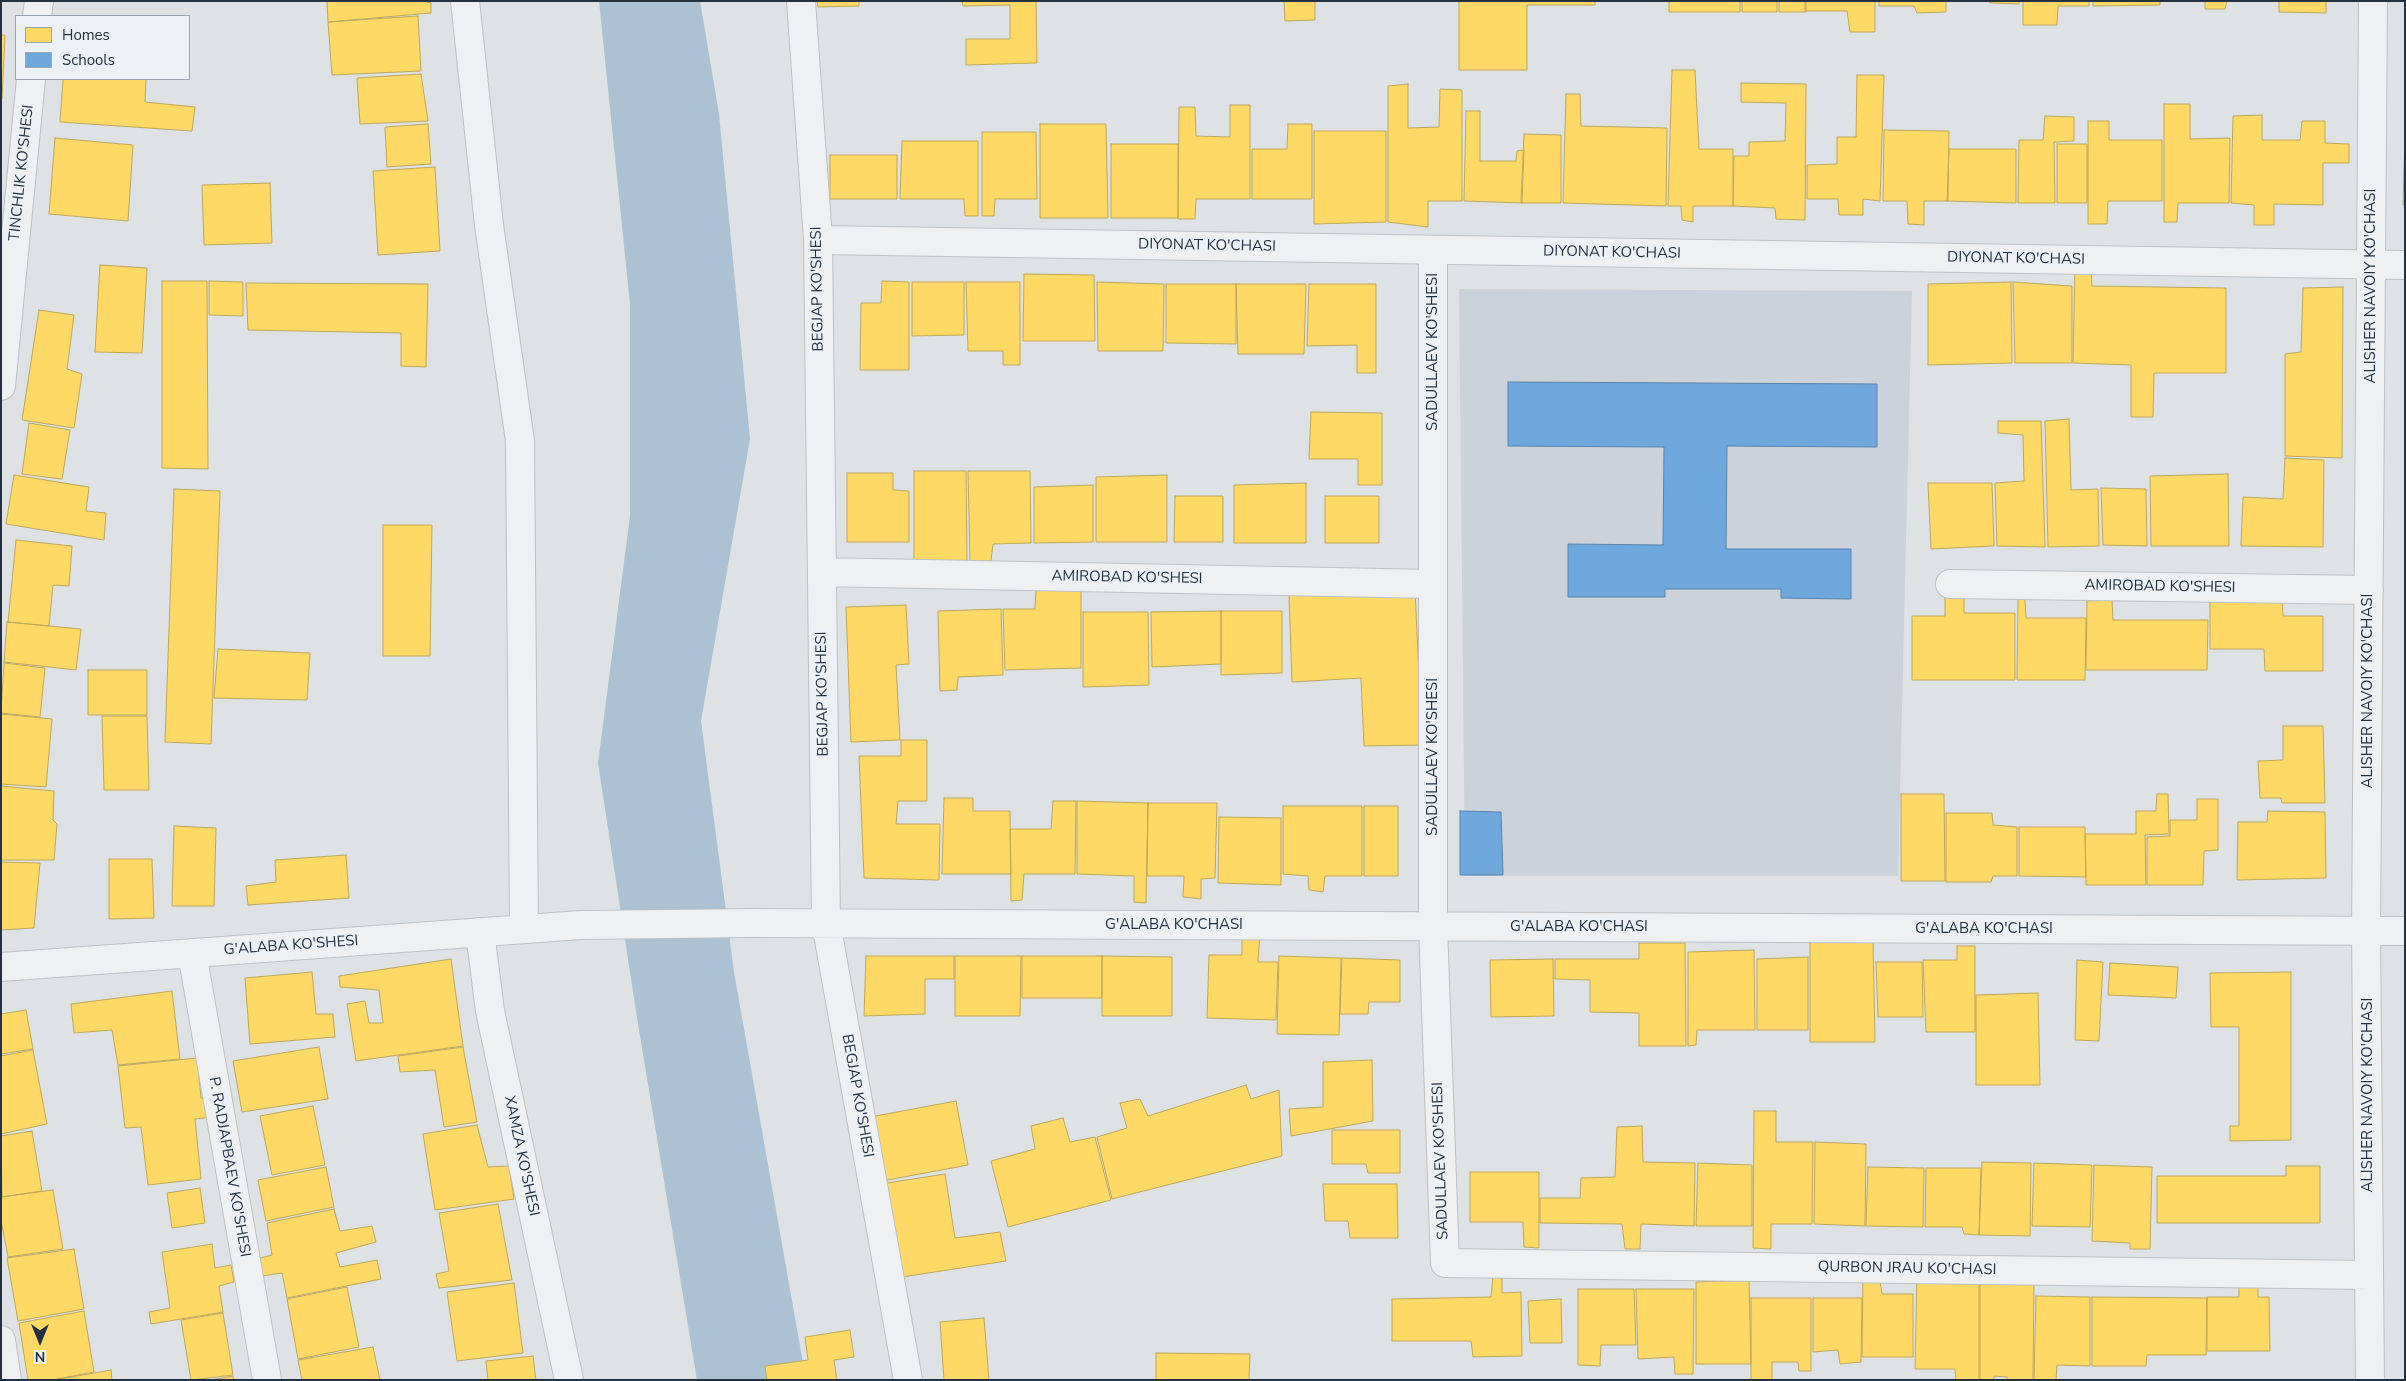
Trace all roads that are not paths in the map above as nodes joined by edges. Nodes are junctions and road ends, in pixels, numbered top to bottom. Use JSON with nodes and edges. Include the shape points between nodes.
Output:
{"nodes":[{"id":1,"x":39,"y":1,"type":"edge"},
{"id":2,"x":465,"y":1,"type":"edge"},
{"id":3,"x":800,"y":1,"type":"edge"},
{"id":4,"x":2373,"y":1,"type":"edge"},
{"id":5,"x":37,"y":15,"type":"edge"},
{"id":6,"x":31,"y":80,"type":"edge"},
{"id":7,"x":818,"y":240,"type":"junction"},
{"id":8,"x":1433,"y":250,"type":"junction"},
{"id":9,"x":2371,"y":265,"type":"junction"},
{"id":10,"x":2405,"y":265,"type":"edge"},
{"id":11,"x":1,"y":386,"type":"edge"},
{"id":12,"x":822,"y":572,"type":"junction"},
{"id":13,"x":1433,"y":584,"type":"junction"},
{"id":14,"x":1950,"y":584,"type":"dead end"},
{"id":15,"x":2369,"y":590,"type":"junction"},
{"id":16,"x":826,"y":923,"type":"junction"},
{"id":17,"x":581,"y":925,"type":"joint"},
{"id":18,"x":1433,"y":926,"type":"junction"},
{"id":19,"x":524,"y":929,"type":"junction"},
{"id":20,"x":2366,"y":931,"type":"junction"},
{"id":21,"x":2405,"y":931,"type":"edge"},
{"id":22,"x":480,"y":932,"type":"junction"},
{"id":23,"x":192,"y":953,"type":"junction"},
{"id":24,"x":1,"y":967,"type":"edge"},
{"id":25,"x":1445,"y":1263,"type":"joint"},
{"id":26,"x":2369,"y":1275,"type":"junction"},
{"id":27,"x":1,"y":1340,"type":"edge"},
{"id":28,"x":7,"y":1380,"type":"edge"},
{"id":29,"x":267,"y":1380,"type":"edge"},
{"id":30,"x":569,"y":1380,"type":"edge"},
{"id":31,"x":908,"y":1380,"type":"edge"},
{"id":32,"x":2370,"y":1380,"type":"edge"}],
"edges":[{"from":1,"to":5,"type":"street"},
{"from":2,"to":19,"type":"street","via":[[488,226],[520,442]]},
{"from":3,"to":7,"type":"street","name":"BEGJAP KO'SHESI"},
{"from":4,"to":9,"type":"street","name":"ALISHER NAVOIY KO'CHASI"},
{"from":6,"to":11,"type":"street","name":"TINCHLIK KO'SHESI"},
{"from":7,"to":8,"type":"street","name":"DIYONAT KO'CHASI"},
{"from":7,"to":12,"type":"street","name":"BEGJAP KO'SHESI"},
{"from":8,"to":9,"type":"street","name":"DIYONAT KO'CHASI"},
{"from":8,"to":13,"type":"street","name":"SADULLAEV KO'SHESI"},
{"from":9,"to":10,"type":"street","name":"DIYONAT KO'CHASI"},
{"from":9,"to":15,"type":"street","name":"ALISHER NAVOIY KO'CHASI"},
{"from":12,"to":13,"type":"street","name":"AMIROBAD KO'SHESI"},
{"from":12,"to":16,"type":"street","name":"BEGJAP KO'SHESI"},
{"from":13,"to":18,"type":"street","name":"SADULLAEV KO'SHESI"},
{"from":14,"to":15,"type":"street","name":"AMIROBAD KO'SHESI"},
{"from":15,"to":20,"type":"street","name":"ALISHER NAVOIY KO'CHASI"},
{"from":16,"to":17,"type":"street","name":"G'ALABA KO'CHASI"},
{"from":16,"to":18,"type":"street","name":"G'ALABA KO'CHASI"},
{"from":16,"to":31,"type":"street","name":"BEGJAP KO'SHESI"},
{"from":17,"to":19,"type":"street","name":"G'ALABA KO'SHESI"},
{"from":18,"to":20,"type":"street","name":"G'ALABA KO'CHASI"},
{"from":18,"to":25,"type":"street","name":"SADULLAEV KO'SHESI"},
{"from":19,"to":22,"type":"street","name":"G'ALABA KO'SHESI"},
{"from":20,"to":21,"type":"street","name":"G'ALABA KO'CHASI"},
{"from":20,"to":26,"type":"street","name":"ALISHER NAVOIY KO'CHASI"},
{"from":22,"to":23,"type":"street","name":"G'ALABA KO'SHESI"},
{"from":22,"to":30,"type":"street","name":"XAMZA KO'SHESI","via":[[490,1012]]},
{"from":23,"to":24,"type":"street","name":"G'ALABA KO'SHESI"},
{"from":23,"to":29,"type":"street","name":"P. RADJAPBAEV KO'SHESI"},
{"from":25,"to":26,"type":"street","name":"QURBON JRAU KO'CHASI"},
{"from":26,"to":32,"type":"street","name":"ALISHER NAVOIY KO'CHASI"},
{"from":27,"to":28,"type":"street"}]}
